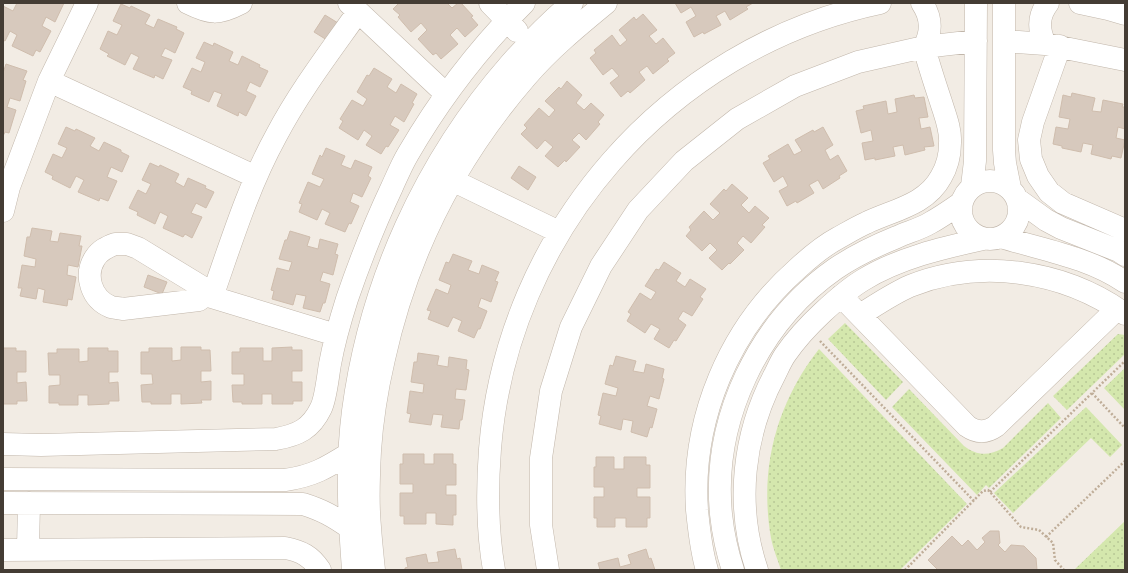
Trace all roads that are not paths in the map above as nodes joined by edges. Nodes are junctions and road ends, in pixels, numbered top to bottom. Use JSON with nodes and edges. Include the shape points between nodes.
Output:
{"nodes":[{"id":1,"x":87,"y":3,"type":"edge"},
{"id":2,"x":188,"y":3,"type":"edge"},
{"id":3,"x":241,"y":3,"type":"edge"},
{"id":4,"x":490,"y":3,"type":"edge"},
{"id":5,"x":524,"y":3,"type":"edge"},
{"id":6,"x":572,"y":3,"type":"edge"},
{"id":7,"x":606,"y":3,"type":"edge"},
{"id":8,"x":880,"y":3,"type":"edge"},
{"id":9,"x":922,"y":3,"type":"edge"},
{"id":10,"x":976,"y":3,"type":"edge"},
{"id":11,"x":1004,"y":3,"type":"edge"},
{"id":12,"x":1048,"y":3,"type":"edge"},
{"id":13,"x":1080,"y":3,"type":"edge"},
{"id":14,"x":354,"y":8,"type":"edge"},
{"id":15,"x":1125,"y":14,"type":"edge"},
{"id":16,"x":507,"y":20,"type":"junction"},
{"id":17,"x":976,"y":41,"type":"junction"},
{"id":18,"x":1004,"y":41,"type":"junction"},
{"id":19,"x":529,"y":44,"type":"junction"},
{"id":20,"x":1052,"y":45,"type":"junction"},
{"id":21,"x":924,"y":47,"type":"junction"},
{"id":22,"x":1125,"y":60,"type":"edge"},
{"id":23,"x":49,"y":81,"type":"junction"},
{"id":24,"x":446,"y":94,"type":"junction"},
{"id":25,"x":256,"y":177,"type":"junction"},
{"id":26,"x":452,"y":180,"type":"junction"},
{"id":27,"x":966,"y":194,"type":"junction"},
{"id":28,"x":1013,"y":194,"type":"junction"},
{"id":29,"x":3,"y":211,"type":"edge"},
{"id":30,"x":1125,"y":230,"type":"edge"},
{"id":31,"x":559,"y":232,"type":"junction"},
{"id":32,"x":992,"y":238,"type":"junction"},
{"id":33,"x":1125,"y":255,"type":"edge"},
{"id":34,"x":1125,"y":282,"type":"edge"},
{"id":35,"x":208,"y":296,"type":"junction"},
{"id":36,"x":841,"y":296,"type":"junction"},
{"id":37,"x":1121,"y":311,"type":"edge"},
{"id":38,"x":860,"y":315,"type":"junction"},
{"id":39,"x":380,"y":326,"type":"junction"},
{"id":40,"x":336,"y":335,"type":"junction"},
{"id":41,"x":3,"y":444,"type":"edge"},
{"id":42,"x":41,"y":445,"type":"junction"},
{"id":43,"x":350,"y":453,"type":"junction"},
{"id":44,"x":3,"y":479,"type":"edge"},
{"id":45,"x":41,"y":479,"type":"junction"},
{"id":46,"x":117,"y":479,"type":"junction"},
{"id":47,"x":3,"y":503,"type":"edge"},
{"id":48,"x":29,"y":503,"type":"junction"},
{"id":49,"x":116,"y":503,"type":"junction"},
{"id":50,"x":350,"y":528,"type":"junction"},
{"id":51,"x":3,"y":550,"type":"edge"},
{"id":52,"x":28,"y":550,"type":"junction"},
{"id":53,"x":320,"y":570,"type":"edge"},
{"id":54,"x":353,"y":570,"type":"edge"},
{"id":55,"x":374,"y":570,"type":"edge"},
{"id":56,"x":494,"y":570,"type":"edge"},
{"id":57,"x":548,"y":570,"type":"edge"},
{"id":58,"x":707,"y":570,"type":"edge"},
{"id":59,"x":732,"y":570,"type":"edge"},
{"id":60,"x":757,"y":570,"type":"edge"}],
"edges":[{"from":1,"to":23,"type":"street"},
{"from":2,"to":3,"type":"street","via":[[211,12],[226,10]]},
{"from":4,"to":16,"type":"street"},
{"from":5,"to":16,"type":"street"},
{"from":6,"to":19,"type":"street"},
{"from":7,"to":26,"type":"street","via":[[571,32],[526,77],[486,127]]},
{"from":8,"to":31,"type":"street","via":[[793,29],[737,57],[685,92],[637,134],[595,180]]},
{"from":9,"to":21,"type":"street","via":[[930,20]]},
{"from":10,"to":17,"type":"street"},
{"from":11,"to":18,"type":"street"},
{"from":12,"to":20,"type":"street","via":[[1043,10],[1039,27],[1041,36]]},
{"from":13,"to":15,"type":"street"},
{"from":14,"to":24,"type":"street"},
{"from":14,"to":25,"type":"street","via":[[275,137]]},
{"from":16,"to":19,"type":"street"},
{"from":16,"to":24,"type":"street"},
{"from":17,"to":21,"type":"street"},
{"from":17,"to":27,"type":"street","via":[[976,161]]},
{"from":18,"to":20,"type":"street"},
{"from":18,"to":28,"type":"street","via":[[1004,150]]},
{"from":19,"to":39,"type":"street","via":[[493,84],[460,127],[432,173],[404,229],[387,272]]},
{"from":20,"to":22,"type":"street"},
{"from":20,"to":30,"type":"street","via":[[1033,122],[1030,140],[1031,159],[1049,192],[1063,203]]},
{"from":21,"to":57,"type":"street","via":[[858,62],[795,86],[737,119],[684,161],[638,210],[600,266],[574,320],[551,391],[541,458],[541,525]]},
{"from":21,"to":58,"type":"street","via":[[948,124],[948,160],[941,178],[930,192],[915,203],[866,223],[836,239],[809,258],[761,306],[741,334],[712,395],[703,427],[698,461],[696,495]]},
{"from":23,"to":25,"type":"street"},
{"from":23,"to":29,"type":"street","via":[[9,187]]},
{"from":24,"to":40,"type":"street","via":[[408,155],[381,211],[356,273]]},
{"from":25,"to":35,"type":"street"},
{"from":26,"to":31,"type":"street"},
{"from":26,"to":39,"type":"street"},
{"from":27,"to":28,"type":"street","via":[[980,182],[988,180],[1003,184]]},
{"from":27,"to":32,"type":"street","via":[[960,212],[962,221],[974,235]]},
{"from":27,"to":59,"type":"street","via":[[930,223],[865,251],[835,269],[808,291],[784,316],[762,345],[738,396],[724,443],[720,478],[721,513]]},
{"from":28,"to":32,"type":"street","via":[[1019,208],[1018,218],[1008,233]]},
{"from":28,"to":33,"type":"street","via":[[1031,210],[1056,225]]},
{"from":31,"to":56,"type":"street","via":[[528,292],[506,354],[492,420],[487,486]]},
{"from":32,"to":34,"type":"street","via":[[1076,258]]},
{"from":32,"to":36,"type":"street","via":[[912,257],[863,280]]},
{"from":35,"to":35,"type":"street","via":[[202,287],[138,248],[127,244],[115,244],[104,249],[95,257],[90,268],[89,280],[93,292],[111,307],[123,309],[199,300]]},
{"from":35,"to":40,"type":"street"},
{"from":36,"to":38,"type":"street"},
{"from":36,"to":60,"type":"street","via":[[807,328],[785,356],[765,392],[751,431],[745,472],[745,514],[751,554]]},
{"from":37,"to":38,"type":"street","via":[[1071,284],[1019,272],[995,270],[938,277],[910,286]]},
{"from":37,"to":38,"type":"street","via":[[996,426],[985,432],[978,432],[967,426]]},
{"from":39,"to":43,"type":"street","via":[[360,368]]},
{"from":39,"to":55,"type":"street","via":[[377,389],[370,450],[369,511]]},
{"from":40,"to":42,"type":"street","via":[[322,406],[315,420],[304,430],[291,436],[276,439]]},
{"from":41,"to":42,"type":"street"},
{"from":42,"to":45,"type":"street"},
{"from":43,"to":46,"type":"street","via":[[319,472],[285,480]]},
{"from":43,"to":50,"type":"street"},
{"from":44,"to":45,"type":"street"},
{"from":45,"to":46,"type":"street"},
{"from":46,"to":49,"type":"street"},
{"from":47,"to":48,"type":"street"},
{"from":48,"to":49,"type":"street"},
{"from":48,"to":52,"type":"street"},
{"from":49,"to":50,"type":"street","via":[[303,504],[319,509]]},
{"from":50,"to":54,"type":"street"},
{"from":51,"to":52,"type":"street"},
{"from":52,"to":53,"type":"street","via":[[285,548],[306,554]]}]}
